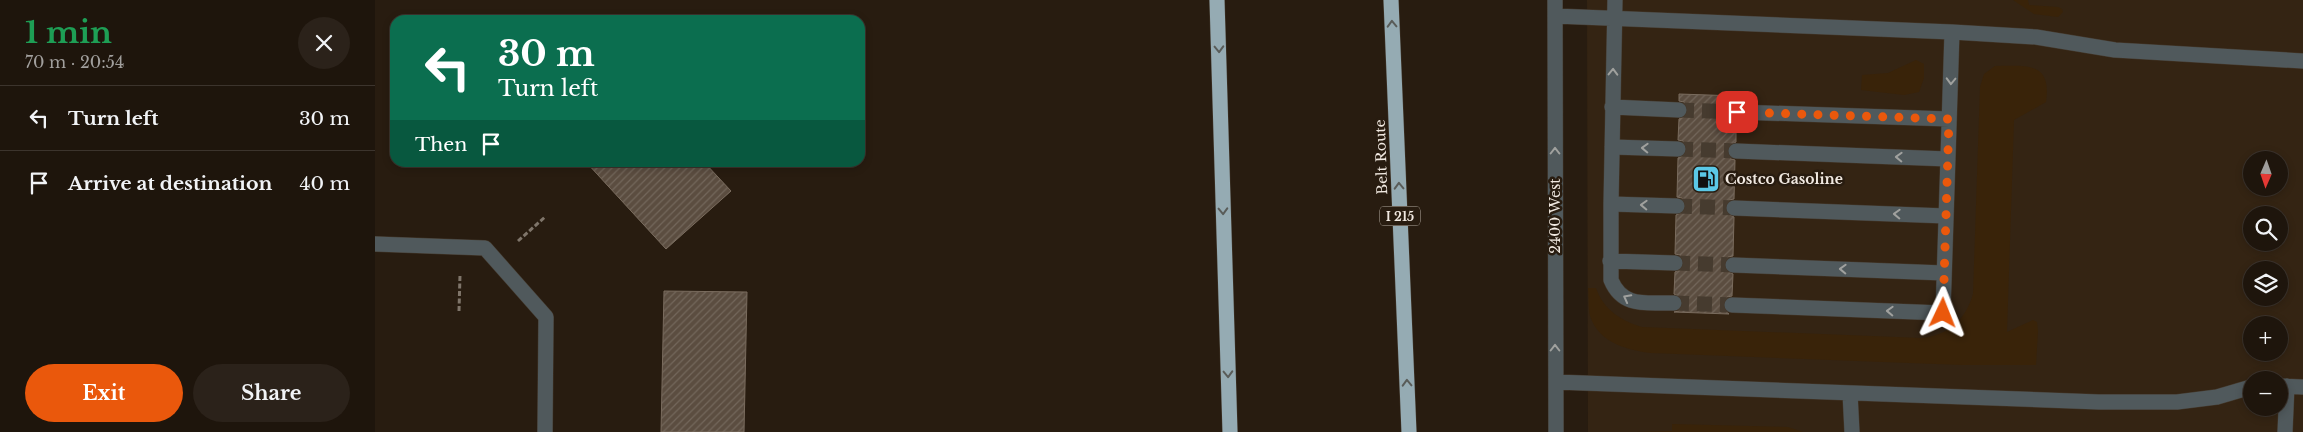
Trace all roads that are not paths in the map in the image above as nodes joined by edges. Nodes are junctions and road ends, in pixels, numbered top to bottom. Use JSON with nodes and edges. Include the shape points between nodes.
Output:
{"nodes":[{"id":1,"x":1217,"y":0,"type":"edge"},
{"id":2,"x":1391,"y":0,"type":"edge"},
{"id":3,"x":1555,"y":0,"type":"edge"},
{"id":4,"x":1615,"y":0,"type":"edge"},
{"id":5,"x":1555,"y":16,"type":"junction"},
{"id":6,"x":1614,"y":17,"type":"junction"},
{"id":7,"x":1953,"y":32,"type":"junction"},
{"id":8,"x":2303,"y":61,"type":"edge"},
{"id":9,"x":1613,"y":107,"type":"junction"},
{"id":10,"x":1679,"y":110,"type":"tunnel mouth"},
{"id":11,"x":1737,"y":112,"type":"tunnel mouth"},
{"id":12,"x":1949,"y":119,"type":"junction"},
{"id":13,"x":1612,"y":147,"type":"junction"},
{"id":14,"x":1678,"y":149,"type":"tunnel mouth"},
{"id":15,"x":1736,"y":151,"type":"tunnel mouth"},
{"id":16,"x":1948,"y":159,"type":"junction"},
{"id":17,"x":1611,"y":204,"type":"junction"},
{"id":18,"x":1677,"y":206,"type":"tunnel mouth"},
{"id":19,"x":1734,"y":208,"type":"tunnel mouth"},
{"id":20,"x":1946,"y":216,"type":"junction"},
{"id":21,"x":375,"y":244,"type":"edge"},
{"id":22,"x":1610,"y":261,"type":"junction"},
{"id":23,"x":1675,"y":263,"type":"tunnel mouth"},
{"id":24,"x":1733,"y":265,"type":"tunnel mouth"},
{"id":25,"x":1944,"y":272,"type":"junction"},
{"id":26,"x":1674,"y":303,"type":"tunnel mouth"},
{"id":27,"x":1732,"y":305,"type":"tunnel mouth"},
{"id":28,"x":1555,"y":382,"type":"junction"},
{"id":29,"x":2288,"y":386,"type":"edge"},
{"id":30,"x":2303,"y":387,"type":"edge"},
{"id":31,"x":2243,"y":389,"type":"edge"},
{"id":32,"x":1850,"y":393,"type":"junction"},
{"id":33,"x":2284,"y":416,"type":"edge"},
{"id":34,"x":545,"y":432,"type":"edge"},
{"id":35,"x":1230,"y":432,"type":"edge"},
{"id":36,"x":1409,"y":432,"type":"edge"},
{"id":37,"x":1556,"y":432,"type":"edge"},
{"id":38,"x":1851,"y":432,"type":"edge"},
{"id":39,"x":2285,"y":432,"type":"edge"}],
"edges":[{"from":1,"to":35,"type":"highway","one_way":true},
{"from":36,"to":2,"type":"highway","name":"Belt Route","number":"I 215","one_way":true},
{"from":3,"to":5,"type":"street","name":"2400 West"},
{"from":4,"to":6,"type":"street"},
{"from":5,"to":6,"type":"street"},
{"from":28,"to":5,"type":"street","name":"2400 West","one_way":true},
{"from":6,"to":7,"type":"street"},
{"from":9,"to":6,"type":"street","one_way":true},
{"from":7,"to":8,"type":"street","via":[[2036,37],[2115,50]]},
{"from":7,"to":12,"type":"street","one_way":true},
{"from":9,"to":10,"type":"street"},
{"from":9,"to":13,"type":"street"},
{"from":11,"to":12,"type":"street"},
{"from":12,"to":16,"type":"street"},
{"from":14,"to":13,"type":"street","one_way":true},
{"from":13,"to":17,"type":"street"},
{"from":16,"to":15,"type":"street","one_way":true},
{"from":16,"to":20,"type":"street"},
{"from":18,"to":17,"type":"street","one_way":true},
{"from":17,"to":22,"type":"street"},
{"from":20,"to":19,"type":"street","one_way":true},
{"from":20,"to":25,"type":"street"},
{"from":21,"to":34,"type":"street","via":[[485,248],[546,317]]},
{"from":22,"to":23,"type":"street"},
{"from":26,"to":22,"type":"street","one_way":true,"via":[[1633,302],[1623,298],[1611,280]]},
{"from":25,"to":24,"type":"street","one_way":true},
{"from":25,"to":27,"type":"street","one_way":true,"via":[[1943,313]]},
{"from":28,"to":32,"type":"street"},
{"from":28,"to":37,"type":"street","name":"2400 West"},
{"from":29,"to":30,"type":"street"},
{"from":31,"to":32,"type":"street","via":[[2217,397],[2177,402]]},
{"from":32,"to":38,"type":"street"},
{"from":33,"to":39,"type":"street"}]}
